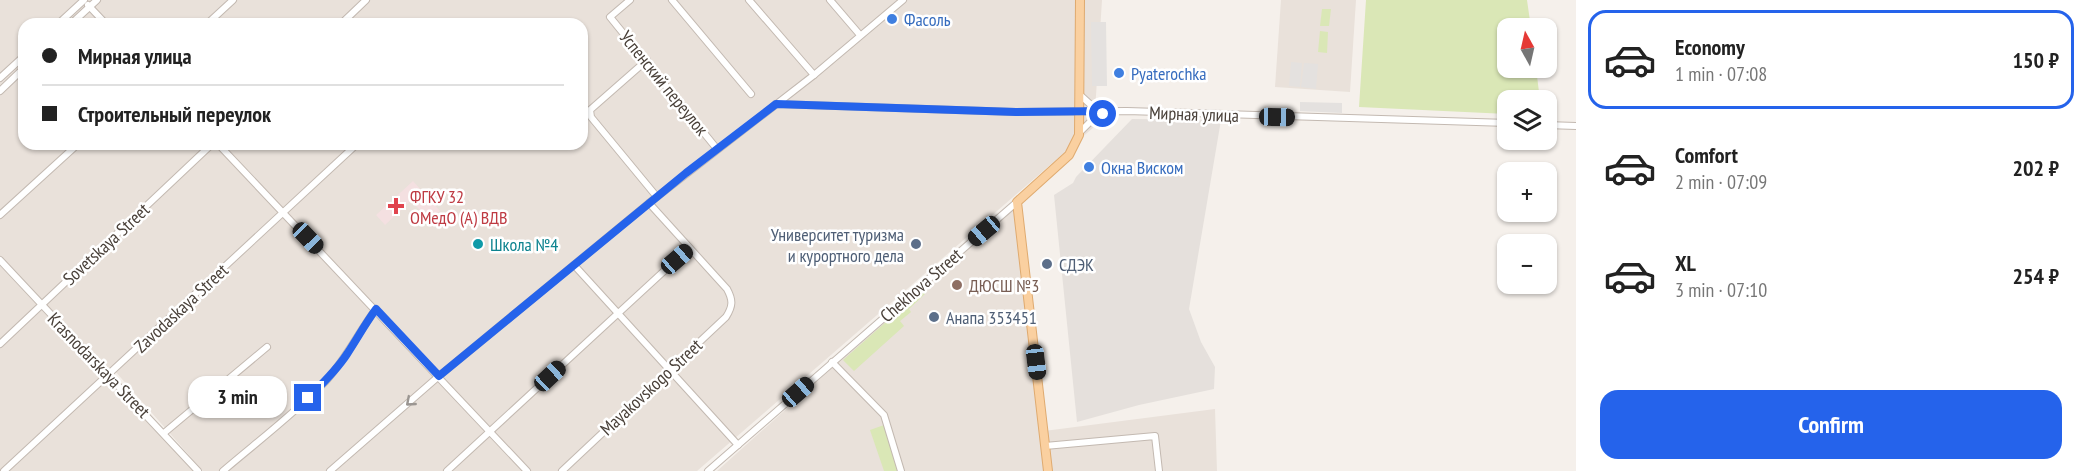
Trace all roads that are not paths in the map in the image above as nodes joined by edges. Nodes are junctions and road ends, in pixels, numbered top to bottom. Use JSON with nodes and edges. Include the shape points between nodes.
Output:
{"nodes":[{"id":1,"x":84,"y":0,"type":"edge"},
{"id":2,"x":97,"y":0,"type":"edge"},
{"id":3,"x":233,"y":0,"type":"edge"},
{"id":4,"x":366,"y":0,"type":"edge"},
{"id":5,"x":630,"y":0,"type":"edge"},
{"id":6,"x":672,"y":0,"type":"edge"},
{"id":7,"x":749,"y":0,"type":"edge"},
{"id":8,"x":830,"y":0,"type":"edge"},
{"id":9,"x":902,"y":0,"type":"edge"},
{"id":10,"x":1080,"y":0,"type":"edge"},
{"id":11,"x":90,"y":7,"type":"junction"},
{"id":12,"x":64,"y":18,"type":"edge"},
{"id":13,"x":78,"y":18,"type":"edge"},
{"id":14,"x":100,"y":18,"type":"edge"},
{"id":15,"x":214,"y":18,"type":"edge"},
{"id":16,"x":348,"y":18,"type":"edge"},
{"id":17,"x":860,"y":35,"type":"junction"},
{"id":18,"x":647,"y":60,"type":"junction"},
{"id":19,"x":18,"y":62,"type":"edge"},
{"id":20,"x":18,"y":74,"type":"edge"},
{"id":21,"x":814,"y":75,"type":"junction"},
{"id":22,"x":0,"y":78,"type":"edge"},
{"id":23,"x":0,"y":91,"type":"edge"},
{"id":24,"x":751,"y":94,"type":"dead end"},
{"id":25,"x":1080,"y":95,"type":"junction"},
{"id":26,"x":776,"y":104,"type":"junction"},
{"id":27,"x":1081,"y":111,"type":"junction"},
{"id":28,"x":1109,"y":111,"type":"junction"},
{"id":29,"x":1497,"y":123,"type":"edge"},
{"id":30,"x":1557,"y":125,"type":"edge"},
{"id":31,"x":1576,"y":126,"type":"edge"},
{"id":32,"x":1080,"y":132,"type":"junction"},
{"id":33,"x":717,"y":149,"type":"junction"},
{"id":34,"x":72,"y":150,"type":"edge"},
{"id":35,"x":206,"y":150,"type":"edge"},
{"id":36,"x":224,"y":150,"type":"edge"},
{"id":37,"x":351,"y":150,"type":"edge"},
{"id":38,"x":657,"y":197,"type":"junction"},
{"id":39,"x":1017,"y":202,"type":"junction"},
{"id":40,"x":649,"y":203,"type":"junction"},
{"id":41,"x":284,"y":213,"type":"junction"},
{"id":42,"x":0,"y":216,"type":"edge"},
{"id":43,"x":689,"y":248,"type":"junction"},
{"id":44,"x":0,"y":260,"type":"edge"},
{"id":45,"x":574,"y":265,"type":"junction"},
{"id":46,"x":41,"y":305,"type":"junction"},
{"id":47,"x":376,"y":309,"type":"junction"},
{"id":48,"x":617,"y":314,"type":"junction"},
{"id":49,"x":0,"y":344,"type":"edge"},
{"id":50,"x":267,"y":347,"type":"dead end"},
{"id":51,"x":832,"y":362,"type":"junction"},
{"id":52,"x":670,"y":370,"type":"junction"},
{"id":53,"x":109,"y":375,"type":"junction"},
{"id":54,"x":439,"y":376,"type":"junction"},
{"id":55,"x":491,"y":432,"type":"junction"},
{"id":56,"x":164,"y":433,"type":"junction"},
{"id":57,"x":738,"y":445,"type":"junction"},
{"id":58,"x":1045,"y":446,"type":"junction"},
{"id":59,"x":4,"y":471,"type":"edge"},
{"id":60,"x":198,"y":471,"type":"edge"},
{"id":61,"x":223,"y":471,"type":"edge"},
{"id":62,"x":330,"y":471,"type":"edge"},
{"id":63,"x":447,"y":471,"type":"edge"},
{"id":64,"x":528,"y":471,"type":"edge"},
{"id":65,"x":562,"y":471,"type":"edge"},
{"id":66,"x":708,"y":471,"type":"edge"},
{"id":67,"x":901,"y":471,"type":"edge"},
{"id":68,"x":1048,"y":471,"type":"edge"},
{"id":69,"x":1159,"y":471,"type":"edge"}],
"edges":[{"from":1,"to":11,"type":"street"},
{"from":1,"to":12,"type":"street"},
{"from":2,"to":11,"type":"street"},
{"from":3,"to":15,"type":"street"},
{"from":4,"to":16,"type":"street"},
{"from":5,"to":18,"type":"street","name":"Успенский переулок","via":[[610,17]]},
{"from":6,"to":24,"type":"street"},
{"from":7,"to":21,"type":"street"},
{"from":8,"to":17,"type":"street"},
{"from":9,"to":17,"type":"street"},
{"from":10,"to":25,"type":"main road","name":"Chekhova Street"},
{"from":11,"to":13,"type":"street"},
{"from":11,"to":14,"type":"street"},
{"from":17,"to":21,"type":"street"},
{"from":18,"to":33,"type":"street","name":"Успенский переулок"},
{"from":18,"to":38,"type":"street","via":[[590,110],[591,117]]},
{"from":19,"to":22,"type":"street"},
{"from":20,"to":23,"type":"street"},
{"from":21,"to":26,"type":"street"},
{"from":25,"to":27,"type":"main road","name":"Chekhova Street"},
{"from":25,"to":28,"type":"street","via":[[1091,105]]},
{"from":26,"to":27,"type":"street","name":"Мирная улица"},
{"from":26,"to":33,"type":"street"},
{"from":27,"to":28,"type":"street","name":"Мирная улица"},
{"from":27,"to":32,"type":"main road","name":"Chekhova Street"},
{"from":28,"to":29,"type":"street","name":"Мирная улица"},
{"from":28,"to":32,"type":"street","via":[[1092,119]]},
{"from":30,"to":31,"type":"street"},
{"from":32,"to":39,"type":"main road","name":"Chekhova Street","via":[[1069,155]]},
{"from":33,"to":38,"type":"street"},
{"from":34,"to":42,"type":"street"},
{"from":35,"to":46,"type":"street","name":"Sovetskaya Street"},
{"from":36,"to":41,"type":"street"},
{"from":37,"to":41,"type":"street","name":"Zavodaskaya Street"},
{"from":38,"to":40,"type":"street"},
{"from":39,"to":51,"type":"street","name":"Chekhova Street"},
{"from":39,"to":58,"type":"main road"},
{"from":40,"to":43,"type":"street"},
{"from":40,"to":45,"type":"street"},
{"from":41,"to":47,"type":"street"},
{"from":41,"to":53,"type":"street","name":"Zavodaskaya Street"},
{"from":43,"to":48,"type":"street"},
{"from":43,"to":52,"type":"street","name":"Mayakovskogo Street","via":[[727,289],[732,299],[731,310]]},
{"from":44,"to":46,"type":"street","name":"Krasnodarskaya Street"},
{"from":45,"to":48,"type":"street"},
{"from":45,"to":54,"type":"street"},
{"from":46,"to":49,"type":"street","name":"Sovetskaya Street"},
{"from":46,"to":53,"type":"street","name":"Krasnodarskaya Street"},
{"from":47,"to":54,"type":"street"},
{"from":47,"to":61,"type":"street","via":[[325,381]]},
{"from":48,"to":52,"type":"street"},
{"from":48,"to":55,"type":"street"},
{"from":50,"to":56,"type":"street"},
{"from":51,"to":57,"type":"street","name":"Chekhova Street"},
{"from":51,"to":67,"type":"street","via":[[884,415]]},
{"from":52,"to":57,"type":"street"},
{"from":52,"to":65,"type":"street","name":"Mayakovskogo Street"},
{"from":53,"to":56,"type":"street","name":"Krasnodarskaya Street"},
{"from":53,"to":59,"type":"street","name":"Zavodaskaya Street"},
{"from":54,"to":55,"type":"street"},
{"from":54,"to":62,"type":"street","one_way":true},
{"from":55,"to":63,"type":"street"},
{"from":55,"to":64,"type":"street"},
{"from":56,"to":60,"type":"street","name":"Krasnodarskaya Street"},
{"from":57,"to":66,"type":"street","name":"Chekhova Street"},
{"from":58,"to":68,"type":"main road"},
{"from":58,"to":69,"type":"street","via":[[1155,436]]}]}
